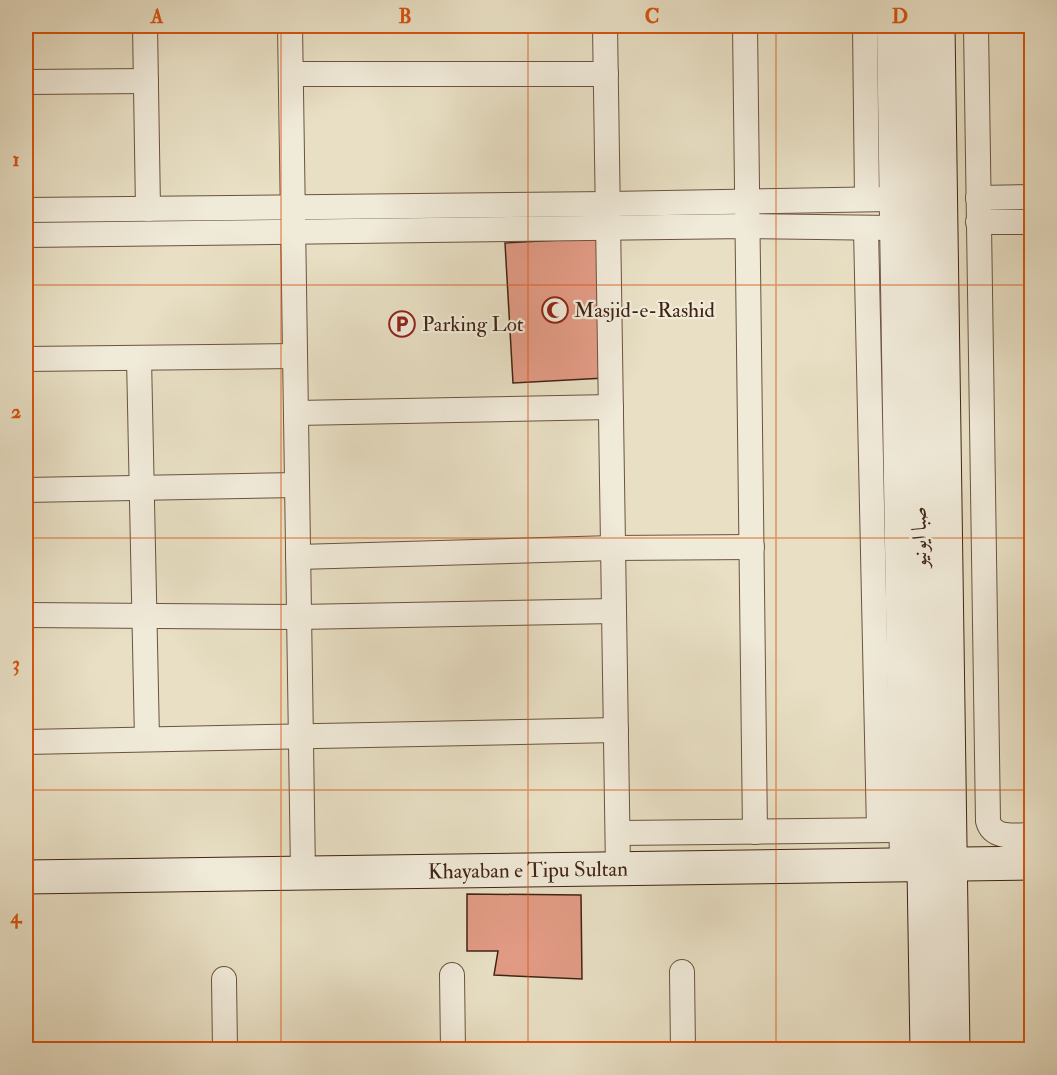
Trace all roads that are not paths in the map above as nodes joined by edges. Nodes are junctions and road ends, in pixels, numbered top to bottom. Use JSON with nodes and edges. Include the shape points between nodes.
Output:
{"nodes":[{"id":1,"x":145,"y":26,"type":"edge"},
{"id":2,"x":290,"y":26,"type":"edge"},
{"id":3,"x":605,"y":26,"type":"edge"},
{"id":4,"x":745,"y":26,"type":"edge"},
{"id":5,"x":865,"y":26,"type":"edge"},
{"id":6,"x":889,"y":26,"type":"edge"},
{"id":7,"x":910,"y":26,"type":"edge"},
{"id":8,"x":938,"y":26,"type":"edge"},
{"id":9,"x":976,"y":26,"type":"edge"},
{"id":10,"x":291,"y":74,"type":"junction"},
{"id":11,"x":606,"y":74,"type":"junction"},
{"id":12,"x":146,"y":81,"type":"junction"},
{"id":13,"x":26,"y":82,"type":"edge"},
{"id":14,"x":1032,"y":197,"type":"edge"},
{"id":15,"x":978,"y":198,"type":"junction"},
{"id":16,"x":891,"y":199,"type":"junction"},
{"id":17,"x":867,"y":200,"type":"junction"},
{"id":18,"x":748,"y":201,"type":"junction"},
{"id":19,"x":608,"y":204,"type":"junction"},
{"id":20,"x":148,"y":209,"type":"junction"},
{"id":21,"x":26,"y":210,"type":"edge"},
{"id":22,"x":293,"y":220,"type":"junction"},
{"id":23,"x":978,"y":222,"type":"junction"},
{"id":24,"x":1032,"y":222,"type":"edge"},
{"id":25,"x":748,"y":226,"type":"junction"},
{"id":26,"x":608,"y":228,"type":"junction"},
{"id":27,"x":892,"y":228,"type":"junction"},
{"id":28,"x":866,"y":229,"type":"junction"},
{"id":29,"x":26,"y":235,"type":"edge"},
{"id":30,"x":295,"y":356,"type":"junction"},
{"id":31,"x":139,"y":358,"type":"junction"},
{"id":32,"x":26,"y":359,"type":"edge"},
{"id":33,"x":611,"y":407,"type":"junction"},
{"id":34,"x":296,"y":413,"type":"junction"},
{"id":35,"x":297,"y":485,"type":"junction"},
{"id":36,"x":143,"y":488,"type":"junction"},
{"id":37,"x":26,"y":490,"type":"edge"},
{"id":38,"x":752,"y":547,"type":"junction"},
{"id":39,"x":613,"y":548,"type":"junction"},
{"id":40,"x":298,"y":557,"type":"junction"},
{"id":41,"x":614,"y":610,"type":"junction"},
{"id":42,"x":26,"y":615,"type":"edge"},
{"id":43,"x":144,"y":616,"type":"junction"},
{"id":44,"x":299,"y":617,"type":"junction"},
{"id":45,"x":616,"y":730,"type":"junction"},
{"id":46,"x":301,"y":736,"type":"junction"},
{"id":47,"x":147,"y":739,"type":"junction"},
{"id":48,"x":26,"y":742,"type":"edge"},
{"id":49,"x":890,"y":830,"type":"junction"},
{"id":50,"x":755,"y":832,"type":"junction"},
{"id":51,"x":618,"y":833,"type":"junction"},
{"id":52,"x":1032,"y":835,"type":"edge"},
{"id":53,"x":1032,"y":863,"type":"edge"},
{"id":54,"x":926,"y":864,"type":"junction"},
{"id":55,"x":618,"y":869,"type":"junction"},
{"id":56,"x":303,"y":873,"type":"junction"},
{"id":57,"x":26,"y":877,"type":"edge"},
{"id":58,"x":682,"y":972,"type":"dead end"},
{"id":59,"x":452,"y":975,"type":"dead end"},
{"id":60,"x":224,"y":979,"type":"dead end"},
{"id":61,"x":225,"y":1050,"type":"edge"},
{"id":62,"x":453,"y":1050,"type":"edge"},
{"id":63,"x":683,"y":1050,"type":"edge"},
{"id":64,"x":927,"y":1050,"type":"edge"},
{"id":65,"x":953,"y":1050,"type":"edge"}],
"edges":[{"from":1,"to":12,"type":"street"},
{"from":2,"to":10,"type":"street"},
{"from":3,"to":11,"type":"street"},
{"from":4,"to":18,"type":"street"},
{"from":5,"to":17,"type":"street"},
{"from":6,"to":16,"type":"street"},
{"from":7,"to":54,"type":"main road","name":"صبا ایونیو"},
{"from":8,"to":54,"type":"main road","name":"صبا ایونیو"},
{"from":9,"to":15,"type":"street"},
{"from":10,"to":11,"type":"street"},
{"from":10,"to":22,"type":"street"},
{"from":11,"to":19,"type":"street"},
{"from":12,"to":13,"type":"street"},
{"from":12,"to":20,"type":"street"},
{"from":14,"to":15,"type":"street"},
{"from":15,"to":23,"type":"street"},
{"from":16,"to":17,"type":"street"},
{"from":16,"to":27,"type":"street"},
{"from":17,"to":18,"type":"street"},
{"from":18,"to":19,"type":"street"},
{"from":18,"to":25,"type":"street"},
{"from":19,"to":22,"type":"street"},
{"from":19,"to":26,"type":"street"},
{"from":20,"to":21,"type":"street"},
{"from":20,"to":22,"type":"street"},
{"from":22,"to":26,"type":"street"},
{"from":22,"to":29,"type":"street"},
{"from":22,"to":30,"type":"street"},
{"from":23,"to":24,"type":"street"},
{"from":23,"to":52,"type":"street","via":[[987,820],[992,830],[1002,835]]},
{"from":25,"to":26,"type":"street"},
{"from":25,"to":28,"type":"street"},
{"from":25,"to":38,"type":"street"},
{"from":26,"to":33,"type":"street"},
{"from":27,"to":28,"type":"street"},
{"from":27,"to":49,"type":"street"},
{"from":28,"to":49,"type":"street"},
{"from":30,"to":31,"type":"street"},
{"from":30,"to":34,"type":"street"},
{"from":31,"to":32,"type":"street"},
{"from":31,"to":36,"type":"street"},
{"from":33,"to":34,"type":"street"},
{"from":33,"to":39,"type":"street"},
{"from":34,"to":35,"type":"street"},
{"from":35,"to":36,"type":"street"},
{"from":35,"to":40,"type":"street"},
{"from":36,"to":37,"type":"street"},
{"from":36,"to":43,"type":"street"},
{"from":38,"to":39,"type":"street"},
{"from":38,"to":50,"type":"street"},
{"from":39,"to":40,"type":"street"},
{"from":39,"to":41,"type":"street"},
{"from":40,"to":44,"type":"street"},
{"from":41,"to":44,"type":"street"},
{"from":41,"to":45,"type":"street"},
{"from":42,"to":43,"type":"street"},
{"from":43,"to":44,"type":"street"},
{"from":43,"to":47,"type":"street"},
{"from":44,"to":46,"type":"street"},
{"from":45,"to":46,"type":"street"},
{"from":45,"to":51,"type":"street"},
{"from":46,"to":47,"type":"street"},
{"from":46,"to":56,"type":"street"},
{"from":47,"to":48,"type":"street"},
{"from":49,"to":50,"type":"street"},
{"from":49,"to":54,"type":"street"},
{"from":50,"to":51,"type":"street"},
{"from":51,"to":55,"type":"street"},
{"from":53,"to":54,"type":"main road","name":"Khayaban e Tipu Sultan"},
{"from":54,"to":55,"type":"main road","name":"Khayaban e Tipu Sultan"},
{"from":54,"to":64,"type":"main road","name":"صبا ایونیو"},
{"from":54,"to":65,"type":"main road","name":"صبا ایونیو"},
{"from":55,"to":56,"type":"main road","name":"Khayaban e Tipu Sultan"},
{"from":56,"to":57,"type":"main road","name":"Khayaban e Tipu Sultan"},
{"from":58,"to":63,"type":"street"},
{"from":59,"to":62,"type":"street"},
{"from":60,"to":61,"type":"street"}]}
